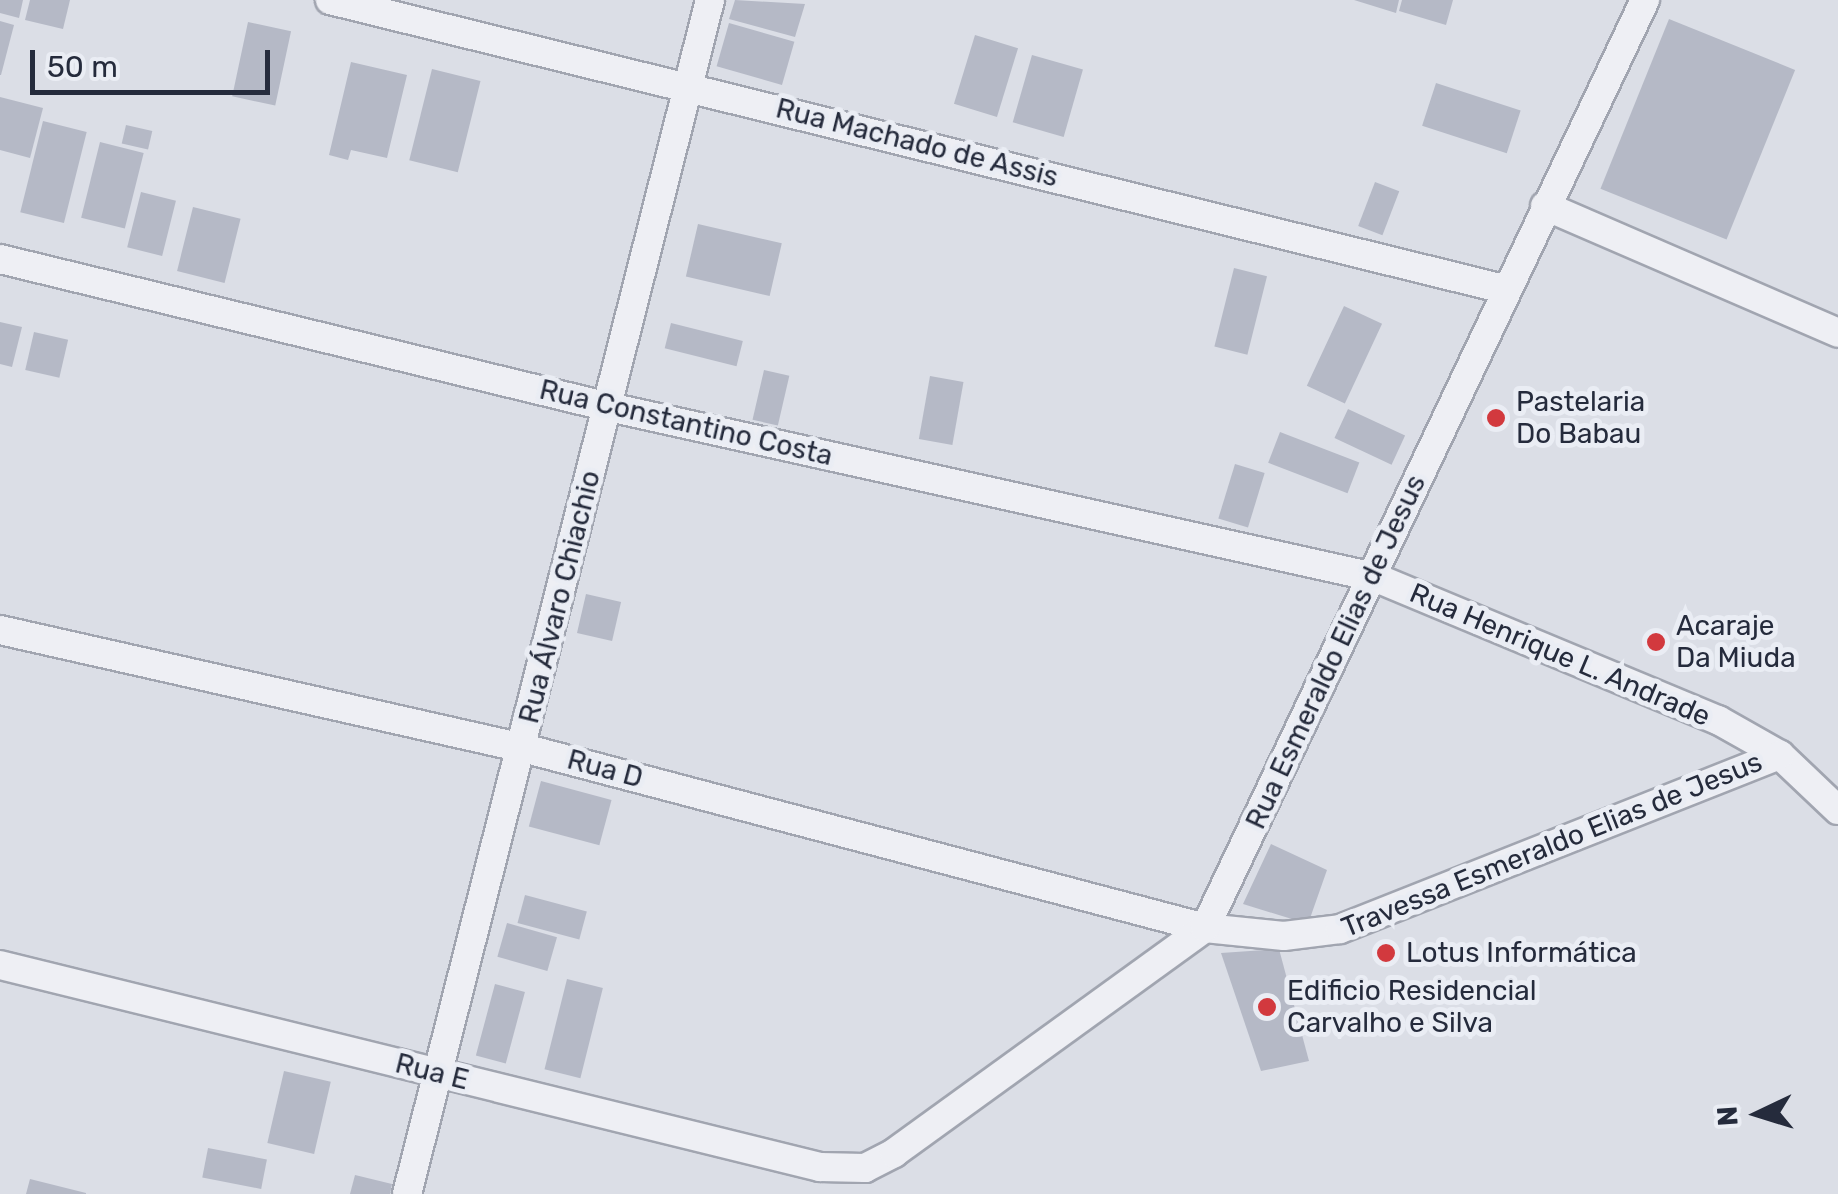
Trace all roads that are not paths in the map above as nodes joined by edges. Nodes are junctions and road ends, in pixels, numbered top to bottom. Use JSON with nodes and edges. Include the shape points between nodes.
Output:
{"nodes":[{"id":1,"x":330,"y":0,"type":"edge"},
{"id":2,"x":710,"y":0,"type":"edge"},
{"id":3,"x":1646,"y":0,"type":"edge"},
{"id":4,"x":686,"y":85,"type":"junction"},
{"id":5,"x":1545,"y":206,"type":"junction"},
{"id":6,"x":0,"y":260,"type":"edge"},
{"id":7,"x":1504,"y":290,"type":"junction"},
{"id":8,"x":1838,"y":334,"type":"edge"},
{"id":9,"x":608,"y":407,"type":"junction"},
{"id":10,"x":1374,"y":576,"type":"junction"},
{"id":11,"x":0,"y":630,"type":"edge"},
{"id":12,"x":523,"y":748,"type":"junction"},
{"id":13,"x":1780,"y":755,"type":"junction"},
{"id":14,"x":1838,"y":810,"type":"edge"},
{"id":15,"x":1204,"y":928,"type":"junction"},
{"id":16,"x":0,"y":965,"type":"edge"},
{"id":17,"x":440,"y":1074,"type":"junction"},
{"id":18,"x":865,"y":1168,"type":"joint"},
{"id":19,"x":407,"y":1194,"type":"edge"}],
"edges":[{"from":1,"to":4,"type":"street","name":"Rua Machado de Assis"},
{"from":2,"to":4,"type":"street","name":"Rua Álvaro Chiachio"},
{"from":3,"to":5,"type":"street","name":"Rua Esmeraldo Elias de Jesus"},
{"from":4,"to":7,"type":"street","name":"Rua Machado de Assis"},
{"from":4,"to":9,"type":"street","name":"Rua Álvaro Chiachio"},
{"from":5,"to":7,"type":"street","name":"Rua Esmeraldo Elias de Jesus"},
{"from":5,"to":8,"type":"street"},
{"from":6,"to":9,"type":"street","name":"Rua Constantino Costa"},
{"from":7,"to":10,"type":"street","name":"Rua Esmeraldo Elias de Jesus"},
{"from":9,"to":10,"type":"street","name":"Rua Constantino Costa"},
{"from":9,"to":12,"type":"street","name":"Rua Álvaro Chiachio"},
{"from":10,"to":13,"type":"street","name":"Rua Henrique L. Andrade","via":[[1701,713]]},
{"from":10,"to":15,"type":"street","name":"Rua Esmeraldo Elias de Jesus"},
{"from":11,"to":12,"type":"street","name":"Rua D"},
{"from":12,"to":15,"type":"street","name":"Rua D"},
{"from":12,"to":17,"type":"street","name":"Rua Álvaro Chiachio"},
{"from":13,"to":14,"type":"street","name":"Rua Henrique L. Andrade"},
{"from":13,"to":15,"type":"street","name":"Travessa Esmeraldo Elias de Jesus","via":[[1340,930],[1284,936]]},
{"from":15,"to":18,"type":"street","name":"Rua Esmeraldo Elias de Jesus"},
{"from":16,"to":17,"type":"street","name":"Rua E"},
{"from":17,"to":18,"type":"street","name":"Rua E","via":[[820,1167]]},
{"from":17,"to":19,"type":"street","name":"Rua Álvaro Chiachio"}]}
